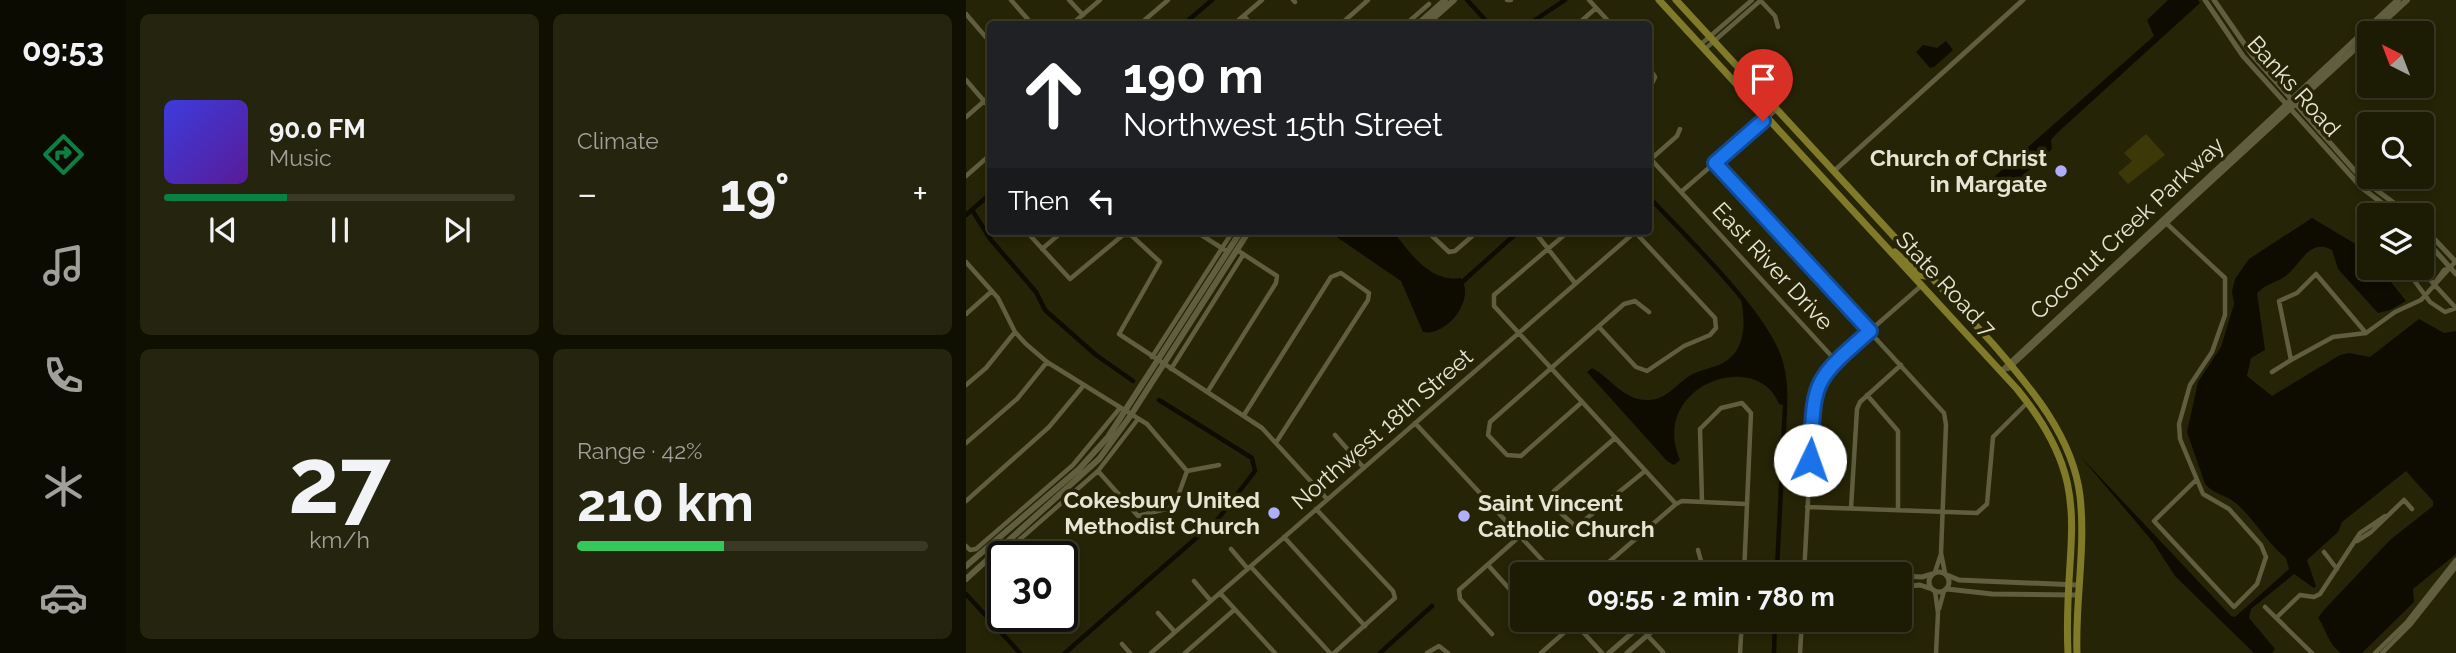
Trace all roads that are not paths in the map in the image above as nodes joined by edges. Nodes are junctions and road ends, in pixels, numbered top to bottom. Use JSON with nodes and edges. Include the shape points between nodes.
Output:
{"nodes":[{"id":1,"x":1011,"y":0,"type":"edge"},
{"id":2,"x":1069,"y":0,"type":"edge"},
{"id":3,"x":1100,"y":0,"type":"edge"},
{"id":4,"x":1168,"y":0,"type":"edge"},
{"id":5,"x":1262,"y":0,"type":"edge"},
{"id":6,"x":1445,"y":0,"type":"edge"},
{"id":7,"x":1454,"y":0,"type":"edge"},
{"id":8,"x":1588,"y":0,"type":"edge"},
{"id":9,"x":1659,"y":0,"type":"edge"},
{"id":10,"x":1676,"y":0,"type":"edge"},
{"id":11,"x":1752,"y":0,"type":"edge"},
{"id":12,"x":1761,"y":0,"type":"edge"},
{"id":13,"x":2023,"y":0,"type":"edge"},
{"id":14,"x":2205,"y":0,"type":"edge"},
{"id":15,"x":2214,"y":0,"type":"edge"},
{"id":16,"x":2398,"y":0,"type":"edge"},
{"id":17,"x":2407,"y":0,"type":"edge"},
{"id":18,"x":1365,"y":1,"type":"edge"},
{"id":19,"x":1430,"y":4,"type":"edge"},
{"id":20,"x":1596,"y":8,"type":"junction"},
{"id":21,"x":966,"y":14,"type":"edge"},
{"id":22,"x":1083,"y":15,"type":"junction"},
{"id":23,"x":1244,"y":16,"type":"junction"},
{"id":24,"x":1029,"y":21,"type":"edge"},
{"id":25,"x":1076,"y":21,"type":"edge"},
{"id":26,"x":1144,"y":21,"type":"edge"},
{"id":27,"x":1238,"y":21,"type":"edge"},
{"id":28,"x":1248,"y":21,"type":"edge"},
{"id":29,"x":1344,"y":21,"type":"edge"},
{"id":30,"x":1410,"y":21,"type":"edge"},
{"id":31,"x":1420,"y":21,"type":"edge"},
{"id":32,"x":1430,"y":21,"type":"edge"},
{"id":33,"x":1581,"y":21,"type":"edge"},
{"id":34,"x":1608,"y":21,"type":"edge"},
{"id":35,"x":2384,"y":21,"type":"edge"},
{"id":36,"x":1778,"y":27,"type":"dead end"},
{"id":37,"x":987,"y":38,"type":"edge"},
{"id":38,"x":1712,"y":40,"type":"junction"},
{"id":39,"x":2357,"y":46,"type":"edge"},
{"id":40,"x":1702,"y":47,"type":"junction"},
{"id":41,"x":966,"y":80,"type":"edge"},
{"id":42,"x":985,"y":101,"type":"junction"},
{"id":43,"x":987,"y":104,"type":"edge"},
{"id":44,"x":2291,"y":104,"type":"junction"},
{"id":45,"x":1777,"y":109,"type":"junction"},
{"id":46,"x":966,"y":117,"type":"edge"},
{"id":47,"x":1767,"y":117,"type":"junction"},
{"id":48,"x":1680,"y":129,"type":"dead end"},
{"id":49,"x":1652,"y":156,"type":"edge"},
{"id":50,"x":987,"y":158,"type":"edge"},
{"id":51,"x":1652,"y":160,"type":"edge"},
{"id":52,"x":1715,"y":163,"type":"junction"},
{"id":53,"x":1813,"y":168,"type":"junction"},
{"id":54,"x":1834,"y":171,"type":"junction"},
{"id":55,"x":966,"y":176,"type":"edge"},
{"id":56,"x":1832,"y":188,"type":"junction"},
{"id":57,"x":1851,"y":190,"type":"junction"},
{"id":58,"x":1681,"y":192,"type":"junction"},
{"id":59,"x":2382,"y":203,"type":"edge"},
{"id":60,"x":2394,"y":203,"type":"edge"},
{"id":61,"x":2164,"y":221,"type":"junction"},
{"id":62,"x":1030,"y":235,"type":"edge"},
{"id":63,"x":1058,"y":235,"type":"edge"},
{"id":64,"x":1126,"y":235,"type":"edge"},
{"id":65,"x":1128,"y":235,"type":"edge"},
{"id":66,"x":1201,"y":235,"type":"edge"},
{"id":67,"x":1231,"y":235,"type":"edge"},
{"id":68,"x":1238,"y":235,"type":"edge"},
{"id":69,"x":1246,"y":235,"type":"edge"},
{"id":70,"x":1431,"y":235,"type":"edge"},
{"id":71,"x":1473,"y":235,"type":"edge"},
{"id":72,"x":1537,"y":235,"type":"edge"},
{"id":73,"x":1564,"y":235,"type":"edge"},
{"id":74,"x":1630,"y":235,"type":"edge"},
{"id":75,"x":1639,"y":235,"type":"edge"},
{"id":76,"x":1235,"y":240,"type":"junction"},
{"id":77,"x":2434,"y":240,"type":"edge"},
{"id":78,"x":1885,"y":246,"type":"junction"},
{"id":79,"x":2434,"y":246,"type":"edge"},
{"id":80,"x":1042,"y":249,"type":"junction"},
{"id":81,"x":1546,"y":249,"type":"junction"},
{"id":82,"x":1225,"y":250,"type":"junction"},
{"id":83,"x":1237,"y":250,"type":"junction"},
{"id":84,"x":1243,"y":255,"type":"junction"},
{"id":85,"x":966,"y":262,"type":"edge"},
{"id":86,"x":2454,"y":263,"type":"edge"},
{"id":87,"x":1227,"y":265,"type":"junction"},
{"id":88,"x":2456,"y":274,"type":"edge"},
{"id":89,"x":1931,"y":277,"type":"junction"},
{"id":90,"x":2098,"y":279,"type":"junction"},
{"id":91,"x":2414,"y":280,"type":"edge"},
{"id":92,"x":2430,"y":280,"type":"edge"},
{"id":93,"x":1575,"y":283,"type":"junction"},
{"id":94,"x":2434,"y":285,"type":"junction"},
{"id":95,"x":1922,"y":286,"type":"junction"},
{"id":96,"x":2097,"y":287,"type":"junction"},
{"id":97,"x":1945,"y":291,"type":"junction"},
{"id":98,"x":992,"y":292,"type":"junction"},
{"id":99,"x":2426,"y":295,"type":"junction"},
{"id":100,"x":2456,"y":308,"type":"edge"},
{"id":101,"x":1648,"y":312,"type":"dead end"},
{"id":102,"x":966,"y":314,"type":"edge"},
{"id":103,"x":1599,"y":327,"type":"junction"},
{"id":104,"x":1870,"y":331,"type":"junction"},
{"id":105,"x":1015,"y":332,"type":"junction"},
{"id":106,"x":2366,"y":332,"type":"junction"},
{"id":107,"x":1518,"y":333,"type":"junction"},
{"id":108,"x":1152,"y":356,"type":"junction"},
{"id":109,"x":1836,"y":360,"type":"junction"},
{"id":110,"x":2291,"y":360,"type":"junction"},
{"id":111,"x":1047,"y":362,"type":"junction"},
{"id":112,"x":2010,"y":364,"type":"junction"},
{"id":113,"x":1165,"y":365,"type":"junction"},
{"id":114,"x":1901,"y":365,"type":"junction"},
{"id":115,"x":1550,"y":367,"type":"junction"},
{"id":116,"x":2001,"y":372,"type":"junction"},
{"id":117,"x":2272,"y":372,"type":"dead end"},
{"id":118,"x":966,"y":385,"type":"edge"},
{"id":119,"x":1084,"y":385,"type":"junction"},
{"id":120,"x":1208,"y":391,"type":"junction"},
{"id":121,"x":1867,"y":395,"type":"junction"},
{"id":122,"x":1582,"y":402,"type":"junction"},
{"id":123,"x":2028,"y":402,"type":"junction"},
{"id":124,"x":1129,"y":414,"type":"junction"},
{"id":125,"x":1244,"y":415,"type":"junction"},
{"id":126,"x":1415,"y":423,"type":"junction"},
{"id":127,"x":1335,"y":435,"type":"dead end"},
{"id":128,"x":1615,"y":438,"type":"junction"},
{"id":129,"x":1276,"y":441,"type":"junction"},
{"id":130,"x":966,"y":443,"type":"edge"},
{"id":131,"x":1219,"y":465,"type":"dead end"},
{"id":132,"x":1364,"y":468,"type":"junction"},
{"id":133,"x":1098,"y":471,"type":"junction"},
{"id":134,"x":1187,"y":471,"type":"junction"},
{"id":135,"x":1645,"y":471,"type":"junction"},
{"id":136,"x":2196,"y":480,"type":"junction"},
{"id":137,"x":2071,"y":492,"type":"junction"},
{"id":138,"x":1327,"y":499,"type":"junction"},
{"id":139,"x":966,"y":501,"type":"edge"},
{"id":140,"x":1702,"y":501,"type":"junction"},
{"id":141,"x":1676,"y":504,"type":"junction"},
{"id":142,"x":1746,"y":504,"type":"junction"},
{"id":143,"x":2081,"y":506,"type":"junction"},
{"id":144,"x":1807,"y":507,"type":"junction"},
{"id":145,"x":1852,"y":508,"type":"junction"},
{"id":146,"x":1316,"y":509,"type":"junction"},
{"id":147,"x":2412,"y":509,"type":"dead end"},
{"id":148,"x":1898,"y":510,"type":"junction"},
{"id":149,"x":1942,"y":513,"type":"junction"},
{"id":150,"x":1520,"y":536,"type":"junction"},
{"id":151,"x":1284,"y":537,"type":"junction"},
{"id":152,"x":1018,"y":541,"type":"edge"},
{"id":153,"x":966,"y":546,"type":"edge"},
{"id":154,"x":1230,"y":549,"type":"dead end"},
{"id":155,"x":1699,"y":550,"type":"dead end"},
{"id":156,"x":2323,"y":552,"type":"dead end"},
{"id":157,"x":1941,"y":553,"type":"junction"},
{"id":158,"x":2456,"y":560,"type":"edge"},
{"id":159,"x":1544,"y":562,"type":"edge"},
{"id":160,"x":1609,"y":562,"type":"edge"},
{"id":161,"x":1701,"y":562,"type":"edge"},
{"id":162,"x":1744,"y":562,"type":"edge"},
{"id":163,"x":1805,"y":562,"type":"edge"},
{"id":164,"x":1488,"y":565,"type":"junction"},
{"id":165,"x":966,"y":566,"type":"edge"},
{"id":166,"x":2456,"y":567,"type":"edge"},
{"id":167,"x":1249,"y":568,"type":"junction"},
{"id":168,"x":2337,"y":569,"type":"junction"},
{"id":169,"x":1934,"y":573,"type":"junction"},
{"id":170,"x":1946,"y":574,"type":"junction"},
{"id":171,"x":1912,"y":577,"type":"edge"},
{"id":172,"x":966,"y":579,"type":"edge"},
{"id":173,"x":1194,"y":581,"type":"dead end"},
{"id":174,"x":2036,"y":582,"type":"junction"},
{"id":175,"x":2074,"y":585,"type":"junction"},
{"id":176,"x":1912,"y":586,"type":"edge"},
{"id":177,"x":1510,"y":590,"type":"edge"},
{"id":178,"x":1933,"y":590,"type":"junction"},
{"id":179,"x":1945,"y":590,"type":"junction"},
{"id":180,"x":1220,"y":593,"type":"junction"},
{"id":181,"x":2032,"y":593,"type":"junction"},
{"id":182,"x":2073,"y":595,"type":"junction"},
{"id":183,"x":1212,"y":601,"type":"junction"},
{"id":184,"x":2265,"y":607,"type":"dead end"},
{"id":185,"x":1234,"y":610,"type":"junction"},
{"id":186,"x":1158,"y":613,"type":"dead end"},
{"id":187,"x":1938,"y":613,"type":"junction"},
{"id":188,"x":2276,"y":618,"type":"junction"},
{"id":189,"x":1365,"y":626,"type":"junction"},
{"id":190,"x":1175,"y":632,"type":"junction"},
{"id":191,"x":1563,"y":632,"type":"edge"},
{"id":192,"x":1584,"y":632,"type":"edge"},
{"id":193,"x":1633,"y":632,"type":"edge"},
{"id":194,"x":1651,"y":632,"type":"edge"},
{"id":195,"x":1741,"y":632,"type":"edge"},
{"id":196,"x":1801,"y":632,"type":"edge"},
{"id":197,"x":1492,"y":634,"type":"dead end"},
{"id":198,"x":1647,"y":635,"type":"junction"},
{"id":199,"x":1122,"y":644,"type":"dead end"},
{"id":200,"x":1663,"y":652,"type":"edge"},
{"id":201,"x":1130,"y":653,"type":"edge"},
{"id":202,"x":1151,"y":653,"type":"edge"},
{"id":203,"x":1185,"y":653,"type":"edge"},
{"id":204,"x":1275,"y":653,"type":"edge"},
{"id":205,"x":1332,"y":653,"type":"edge"},
{"id":206,"x":1427,"y":653,"type":"edge"},
{"id":207,"x":1448,"y":653,"type":"edge"},
{"id":208,"x":1541,"y":653,"type":"edge"},
{"id":209,"x":1602,"y":653,"type":"edge"},
{"id":210,"x":1609,"y":653,"type":"edge"},
{"id":211,"x":1627,"y":653,"type":"edge"},
{"id":212,"x":1740,"y":653,"type":"edge"},
{"id":213,"x":1800,"y":653,"type":"edge"},
{"id":214,"x":1936,"y":653,"type":"edge"},
{"id":215,"x":2068,"y":653,"type":"edge"},
{"id":216,"x":2077,"y":653,"type":"edge"},
{"id":217,"x":2312,"y":653,"type":"edge"},
{"id":218,"x":2375,"y":653,"type":"edge"},
{"id":219,"x":2382,"y":653,"type":"edge"}],
"edges":[{"from":1,"to":24,"type":"street"},
{"from":2,"to":22,"type":"street"},
{"from":3,"to":22,"type":"street"},
{"from":4,"to":26,"type":"street"},
{"from":5,"to":23,"type":"street"},
{"from":6,"to":19,"type":"main road"},
{"from":7,"to":32,"type":"main road"},
{"from":8,"to":20,"type":"street"},
{"from":9,"to":40,"type":"main road","name":"State Road 7"},
{"from":10,"to":38,"type":"main road","name":"State Road 7"},
{"from":11,"to":38,"type":"street"},
{"from":12,"to":36,"type":"street"},
{"from":12,"to":38,"type":"street"},
{"from":13,"to":54,"type":"street"},
{"from":14,"to":44,"type":"street","name":"Banks Road","via":[[2234,45]]},
{"from":15,"to":44,"type":"street","name":"Banks Road"},
{"from":16,"to":44,"type":"main road","name":"Coconut Creek Parkway"},
{"from":17,"to":35,"type":"main road","name":"Coconut Creek Parkway"},
{"from":18,"to":29,"type":"street"},
{"from":19,"to":30,"type":"street"},
{"from":19,"to":31,"type":"main road"},
{"from":20,"to":33,"type":"street"},
{"from":20,"to":34,"type":"street"},
{"from":21,"to":37,"type":"street"},
{"from":22,"to":25,"type":"street"},
{"from":23,"to":27,"type":"street"},
{"from":23,"to":28,"type":"street"},
{"from":38,"to":40,"type":"street"},
{"from":38,"to":45,"type":"main road","name":"State Road 7"},
{"from":39,"to":44,"type":"main road","name":"Coconut Creek Parkway"},
{"from":40,"to":47,"type":"main road","name":"State Road 7"},
{"from":41,"to":42,"type":"street"},
{"from":42,"to":43,"type":"street"},
{"from":42,"to":46,"type":"street"},
{"from":44,"to":59,"type":"street","name":"Banks Road","via":[[2362,188]]},
{"from":44,"to":60,"type":"street","name":"Banks Road","via":[[2363,180]]},
{"from":44,"to":61,"type":"main road","name":"Coconut Creek Parkway"},
{"from":45,"to":47,"type":"street"},
{"from":45,"to":54,"type":"main road","name":"State Road 7"},
{"from":47,"to":52,"type":"street"},
{"from":47,"to":53,"type":"main road","name":"State Road 7"},
{"from":48,"to":49,"type":"street"},
{"from":50,"to":55,"type":"street"},
{"from":51,"to":58,"type":"street","name":"East River Drive"},
{"from":52,"to":58,"type":"street"},
{"from":52,"to":104,"type":"street"},
{"from":53,"to":54,"type":"main road"},
{"from":53,"to":56,"type":"main road","name":"State Road 7"},
{"from":54,"to":57,"type":"main road","name":"State Road 7"},
{"from":56,"to":57,"type":"main road"},
{"from":56,"to":78,"type":"main road","name":"State Road 7"},
{"from":57,"to":89,"type":"main road","name":"State Road 7"},
{"from":58,"to":109,"type":"street","name":"East River Drive"},
{"from":61,"to":90,"type":"main road","name":"Coconut Creek Parkway"},
{"from":61,"to":96,"type":"main road","name":"Coconut Creek Parkway"},
{"from":61,"to":136,"type":"street","via":[[2215,265],[2226,285],[2225,315],[2217,339],[2190,384],[2179,424],[2179,439]]},
{"from":62,"to":80,"type":"street"},
{"from":63,"to":80,"type":"street"},
{"from":64,"to":80,"type":"street","via":[[1070,279]]},
{"from":65,"to":108,"type":"street","via":[[1160,262],[1119,334]]},
{"from":66,"to":82,"type":"street"},
{"from":67,"to":82,"type":"street"},
{"from":68,"to":76,"type":"main road"},
{"from":69,"to":83,"type":"main road"},
{"from":70,"to":71,"type":"street","via":[[1449,253]]},
{"from":72,"to":81,"type":"street"},
{"from":73,"to":81,"type":"street"},
{"from":74,"to":93,"type":"street","name":"Northwest 18th Street"},
{"from":75,"to":103,"type":"street","via":[[1714,318],[1716,328],[1645,370],[1636,367]]},
{"from":76,"to":82,"type":"main road"},
{"from":76,"to":83,"type":"main road"},
{"from":77,"to":86,"type":"street"},
{"from":78,"to":89,"type":"main road","via":[[1920,275]]},
{"from":78,"to":95,"type":"main road","name":"State Road 7"},
{"from":79,"to":86,"type":"street"},
{"from":81,"to":93,"type":"street"},
{"from":81,"to":107,"type":"street","via":[[1494,295],[1492,301]]},
{"from":82,"to":87,"type":"main road"},
{"from":82,"to":108,"type":"street"},
{"from":82,"to":113,"type":"main road"},
{"from":83,"to":84,"type":"street"},
{"from":83,"to":87,"type":"main road"},
{"from":84,"to":113,"type":"street"},
{"from":84,"to":120,"type":"street","via":[[1277,279]]},
{"from":85,"to":98,"type":"street"},
{"from":86,"to":88,"type":"street"},
{"from":86,"to":94,"type":"street"},
{"from":87,"to":113,"type":"main road"},
{"from":89,"to":97,"type":"main road","name":"State Road 7"},
{"from":90,"to":96,"type":"main road"},
{"from":90,"to":112,"type":"main road","name":"Coconut Creek Parkway"},
{"from":91,"to":99,"type":"street"},
{"from":92,"to":94,"type":"street"},
{"from":93,"to":107,"type":"street","name":"Northwest 18th Street"},
{"from":94,"to":99,"type":"street"},
{"from":94,"to":100,"type":"street"},
{"from":95,"to":97,"type":"main road","via":[[1930,284]]},
{"from":95,"to":104,"type":"street"},
{"from":95,"to":116,"type":"main road","name":"State Road 7"},
{"from":96,"to":112,"type":"main road","name":"Coconut Creek Parkway"},
{"from":97,"to":112,"type":"main road","name":"State Road 7"},
{"from":98,"to":102,"type":"street"},
{"from":98,"to":105,"type":"street"},
{"from":99,"to":100,"type":"street","via":[[2445,312]]},
{"from":99,"to":106,"type":"street"},
{"from":101,"to":103,"type":"street","via":[[1630,301]]},
{"from":103,"to":115,"type":"street"},
{"from":104,"to":109,"type":"street"},
{"from":104,"to":114,"type":"street"},
{"from":105,"to":111,"type":"street"},
{"from":105,"to":118,"type":"street"},
{"from":106,"to":110,"type":"street","via":[[2333,337]]},
{"from":106,"to":110,"type":"street","via":[[2316,274],[2297,293],[2279,301]]},
{"from":107,"to":115,"type":"street"},
{"from":107,"to":126,"type":"street","name":"Northwest 18th Street"},
{"from":108,"to":113,"type":"street"},
{"from":109,"to":144,"type":"street","name":"East River Drive","via":[[1814,390]]},
{"from":110,"to":117,"type":"street"},
{"from":111,"to":119,"type":"street"},
{"from":111,"to":130,"type":"street","via":[[1017,399]]},
{"from":112,"to":116,"type":"main road","name":"Coconut Creek Parkway"},
{"from":112,"to":143,"type":"main road","name":"State Road 7","via":[[2066,446]]},
{"from":113,"to":120,"type":"street"},
{"from":113,"to":124,"type":"main road"},
{"from":114,"to":121,"type":"street"},
{"from":114,"to":149,"type":"street","via":[[1944,413]]},
{"from":115,"to":122,"type":"street"},
{"from":115,"to":122,"type":"street","via":[[1490,422],[1488,435],[1507,456],[1521,456]]},
{"from":116,"to":123,"type":"main road","name":"State Road 7"},
{"from":119,"to":124,"type":"street"},
{"from":119,"to":139,"type":"street","via":[[1049,427]]},
{"from":120,"to":125,"type":"street"},
{"from":121,"to":145,"type":"street","via":[[1857,409]]},
{"from":121,"to":148,"type":"street","via":[[1898,431]]},
{"from":122,"to":128,"type":"street"},
{"from":123,"to":137,"type":"main road","name":"State Road 7","via":[[2055,445]]},
{"from":123,"to":149,"type":"street","via":[[1993,437],[1984,509]]},
{"from":124,"to":133,"type":"street"},
{"from":124,"to":134,"type":"street","via":[[1146,424]]},
{"from":124,"to":153,"type":"street","via":[[976,550]]},
{"from":124,"to":165,"type":"main road","via":[[1079,469]]},
{"from":124,"to":172,"type":"main road","via":[[1084,474]]},
{"from":125,"to":129,"type":"street"},
{"from":125,"to":129,"type":"street","via":[[1332,277],[1341,273],[1370,293]]},
{"from":126,"to":132,"type":"street","name":"Northwest 18th Street"},
{"from":126,"to":150,"type":"street"},
{"from":127,"to":132,"type":"street"},
{"from":128,"to":135,"type":"street"},
{"from":128,"to":135,"type":"street","via":[[1554,491],[1551,504],[1576,527]]},
{"from":129,"to":138,"type":"street"},
{"from":131,"to":134,"type":"street"},
{"from":132,"to":138,"type":"street","name":"Northwest 18th Street"},
{"from":133,"to":134,"type":"street","via":[[1138,516],[1174,507]]},
{"from":133,"to":152,"type":"street"},
{"from":135,"to":141,"type":"street"},
{"from":136,"to":136,"type":"street","via":[[2206,498],[2225,505],[2261,545],[2266,557],[2257,584],[2234,607],[2154,521]]},
{"from":137,"to":143,"type":"main road"},
{"from":137,"to":175,"type":"main road","name":"State Road 7"},
{"from":138,"to":146,"type":"street","name":"Northwest 18th Street"},
{"from":140,"to":141,"type":"street"},
{"from":140,"to":142,"type":"street"},
{"from":140,"to":142,"type":"street","via":[[1700,429],[1734,402],[1747,406],[1751,413]]},
{"from":141,"to":160,"type":"street"},
{"from":142,"to":162,"type":"street"},
{"from":143,"to":175,"type":"main road","name":"State Road 7"},
{"from":144,"to":145,"type":"street"},
{"from":144,"to":163,"type":"street","name":"East River Drive"},
{"from":145,"to":148,"type":"street"},
{"from":146,"to":151,"type":"street","name":"Northwest 18th Street"},
{"from":146,"to":189,"type":"street","via":[[1393,592],[1395,598]]},
{"from":147,"to":168,"type":"street","via":[[2404,500],[2360,533]]},
{"from":148,"to":149,"type":"street"},
{"from":149,"to":157,"type":"street"},
{"from":150,"to":159,"type":"street"},
{"from":150,"to":164,"type":"street"},
{"from":151,"to":167,"type":"street","name":"Northwest 18th Street"},
{"from":151,"to":189,"type":"street"},
{"from":154,"to":167,"type":"street"},
{"from":155,"to":161,"type":"street"},
{"from":156,"to":168,"type":"street"},
{"from":157,"to":169,"type":"street"},
{"from":157,"to":170,"type":"street"},
{"from":158,"to":218,"type":"street","via":[[2407,622]]},
{"from":164,"to":177,"type":"street"},
{"from":164,"to":197,"type":"street","via":[[1458,595]]},
{"from":166,"to":219,"type":"street"},
{"from":167,"to":180,"type":"street","name":"Northwest 18th Street"},
{"from":167,"to":205,"type":"street"},
{"from":168,"to":188,"type":"street","via":[[2320,594],[2300,595]]},
{"from":169,"to":170,"type":"street"},
{"from":169,"to":171,"type":"street"},
{"from":169,"to":178,"type":"street","via":[[1929,580]]},
{"from":170,"to":174,"type":"street","via":[[1959,580]]},
{"from":170,"to":179,"type":"street","via":[[1950,582]]},
{"from":173,"to":183,"type":"street"},
{"from":174,"to":175,"type":"street"},
{"from":174,"to":181,"type":"street","via":[[2040,588]]},
{"from":175,"to":182,"type":"main road","name":"State Road 7"},
{"from":176,"to":178,"type":"street"},
{"from":178,"to":179,"type":"street"},
{"from":178,"to":187,"type":"street"},
{"from":179,"to":181,"type":"street"},
{"from":179,"to":187,"type":"street"},
{"from":180,"to":183,"type":"street","name":"Northwest 18th Street"},
{"from":180,"to":185,"type":"street"},
{"from":181,"to":182,"type":"street"},
{"from":182,"to":215,"type":"main road","name":"State Road 7"},
{"from":182,"to":216,"type":"main road","name":"State Road 7"},
{"from":183,"to":190,"type":"street","name":"Northwest 18th Street"},
{"from":184,"to":188,"type":"street"},
{"from":185,"to":203,"type":"street"},
{"from":185,"to":204,"type":"street"},
{"from":186,"to":190,"type":"street"},
{"from":187,"to":214,"type":"street"},
{"from":188,"to":217,"type":"street"},
{"from":189,"to":205,"type":"street"},
{"from":190,"to":202,"type":"street","name":"Northwest 18th Street"},
{"from":191,"to":208,"type":"street"},
{"from":192,"to":209,"type":"street"},
{"from":193,"to":210,"type":"street"},
{"from":194,"to":198,"type":"street"},
{"from":195,"to":212,"type":"street"},
{"from":196,"to":213,"type":"street"},
{"from":198,"to":200,"type":"street"},
{"from":198,"to":211,"type":"street"},
{"from":199,"to":201,"type":"street"},
{"from":206,"to":207,"type":"street","via":[[1439,646]]}]}
